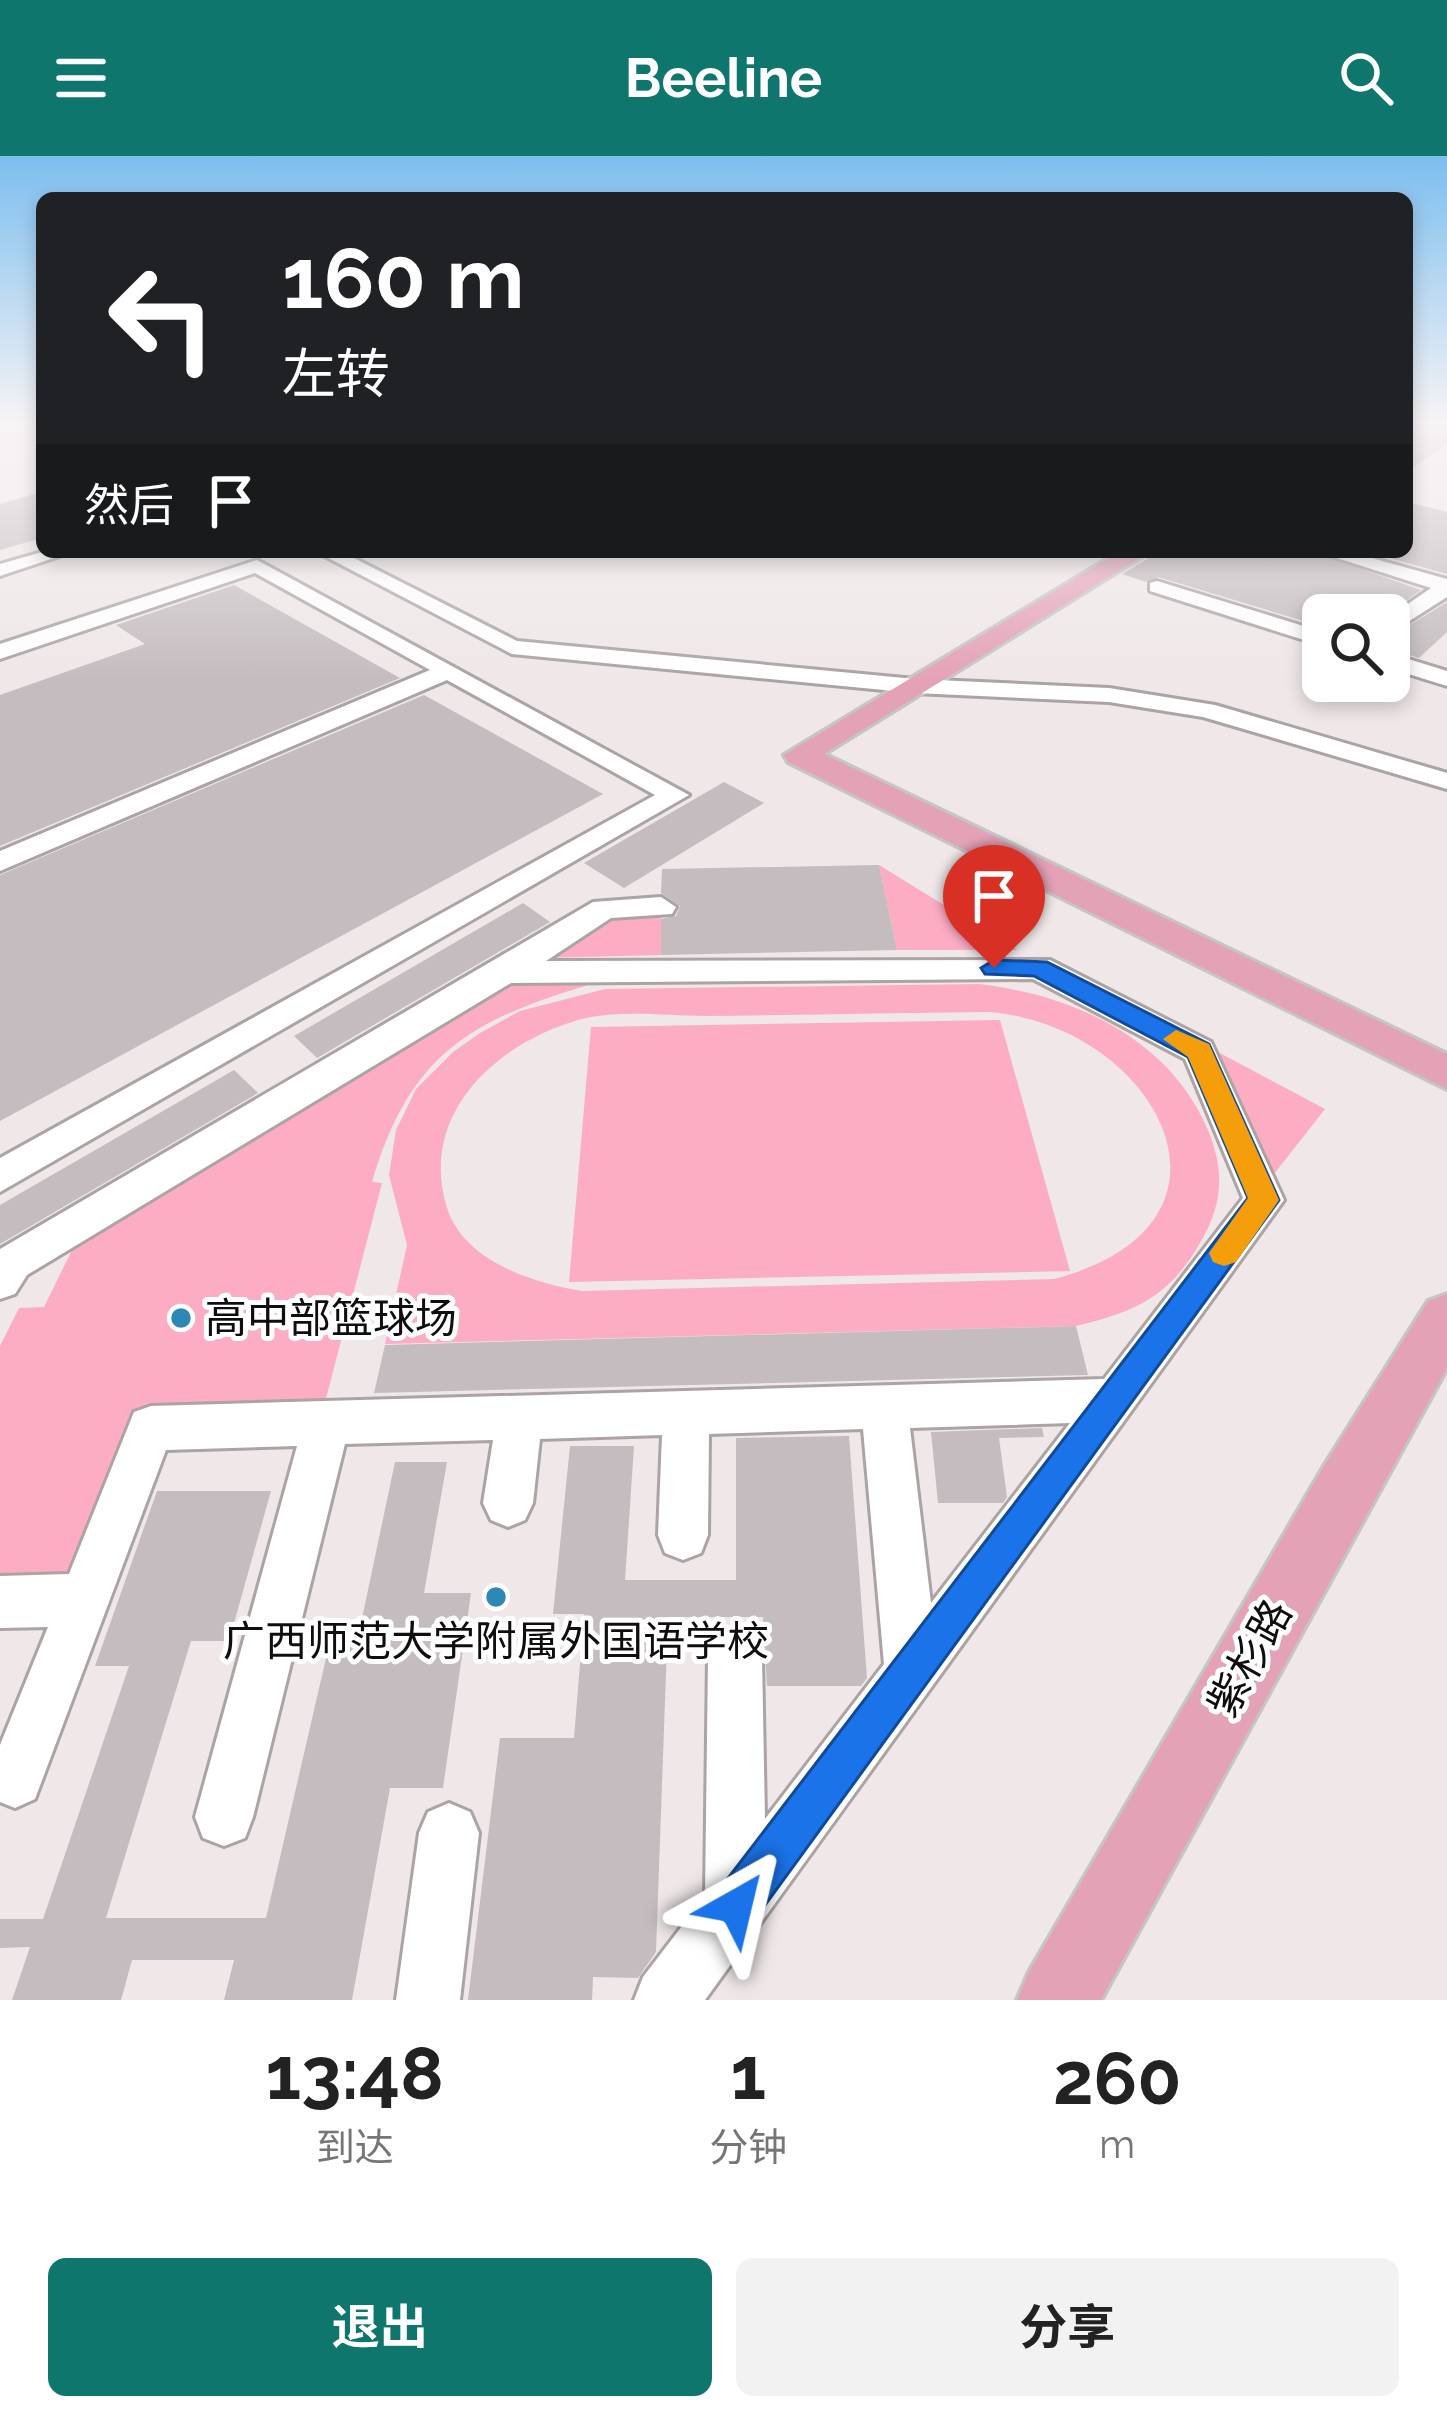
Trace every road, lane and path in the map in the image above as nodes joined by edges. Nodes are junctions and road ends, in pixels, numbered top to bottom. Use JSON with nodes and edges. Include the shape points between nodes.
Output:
{"nodes":[{"id":1,"x":41,"y":558,"type":"edge"},
{"id":2,"x":339,"y":558,"type":"edge"},
{"id":3,"x":1127,"y":558,"type":"edge"},
{"id":4,"x":1349,"y":558,"type":"edge"},
{"id":5,"x":0,"y":570,"type":"edge"},
{"id":6,"x":1156,"y":586,"type":"dead end"},
{"id":7,"x":1447,"y":586,"type":"edge"},
{"id":8,"x":1410,"y":612,"type":"edge"},
{"id":9,"x":1302,"y":632,"type":"edge"},
{"id":10,"x":0,"y":652,"type":"edge"},
{"id":11,"x":1410,"y":664,"type":"edge"},
{"id":12,"x":448,"y":671,"type":"junction"},
{"id":13,"x":1442,"y":671,"type":"edge"},
{"id":14,"x":915,"y":686,"type":"junction"},
{"id":15,"x":1447,"y":781,"type":"edge"},
{"id":16,"x":0,"y":862,"type":"edge"},
{"id":17,"x":661,"y":907,"type":"dead end"},
{"id":18,"x":505,"y":972,"type":"junction"},
{"id":19,"x":1447,"y":1072,"type":"edge"},
{"id":20,"x":0,"y":1177,"type":"edge"},
{"id":21,"x":4,"y":1272,"type":"edge"},
{"id":22,"x":1447,"y":1318,"type":"edge"},
{"id":23,"x":1114,"y":1400,"type":"junction"},
{"id":24,"x":884,"y":1407,"type":"junction"},
{"id":25,"x":686,"y":1412,"type":"junction"},
{"id":26,"x":519,"y":1417,"type":"junction"},
{"id":27,"x":327,"y":1423,"type":"junction"},
{"id":28,"x":508,"y":1503,"type":"dead end"},
{"id":29,"x":683,"y":1534,"type":"dead end"},
{"id":30,"x":85,"y":1600,"type":"junction"},
{"id":31,"x":0,"y":1602,"type":"edge"},
{"id":32,"x":735,"y":1657,"type":"dead end"},
{"id":33,"x":912,"y":1670,"type":"junction"},
{"id":34,"x":15,"y":1779,"type":"dead end"},
{"id":35,"x":224,"y":1817,"type":"dead end"},
{"id":36,"x":449,"y":1833,"type":"dead end"},
{"id":37,"x":736,"y":1906,"type":"junction"},
{"id":38,"x":428,"y":2000,"type":"edge"},
{"id":39,"x":665,"y":2000,"type":"edge"},
{"id":40,"x":1057,"y":2000,"type":"edge"}],
"edges":[{"from":1,"to":5,"type":"street"},
{"from":2,"to":14,"type":"street","via":[[512,647]]},
{"from":3,"to":14,"type":"main road"},
{"from":4,"to":7,"type":"street"},
{"from":6,"to":9,"type":"street"},
{"from":7,"to":8,"type":"street"},
{"from":10,"to":12,"type":"street","via":[[257,566]]},
{"from":11,"to":13,"type":"street"},
{"from":12,"to":16,"type":"street"},
{"from":12,"to":20,"type":"street","via":[[675,795]]},
{"from":14,"to":15,"type":"street","via":[[1109,695],[1206,710]]},
{"from":14,"to":19,"type":"main road","via":[[800,755]]},
{"from":17,"to":18,"type":"street","via":[[604,909]]},
{"from":18,"to":21,"type":"street"},
{"from":18,"to":23,"type":"street","via":[[1038,968],[1199,1051],[1264,1200]]},
{"from":22,"to":40,"type":"main road","name":"紫杉路"},
{"from":23,"to":24,"type":"street"},
{"from":23,"to":33,"type":"street"},
{"from":24,"to":25,"type":"street"},
{"from":24,"to":33,"type":"street"},
{"from":25,"to":26,"type":"street"},
{"from":25,"to":29,"type":"street"},
{"from":26,"to":27,"type":"street"},
{"from":26,"to":28,"type":"street"},
{"from":27,"to":30,"type":"street","via":[[151,1428]]},
{"from":27,"to":35,"type":"street"},
{"from":30,"to":31,"type":"street"},
{"from":30,"to":34,"type":"street"},
{"from":32,"to":37,"type":"street"},
{"from":33,"to":37,"type":"street"},
{"from":36,"to":38,"type":"street"},
{"from":37,"to":39,"type":"street"}]}
